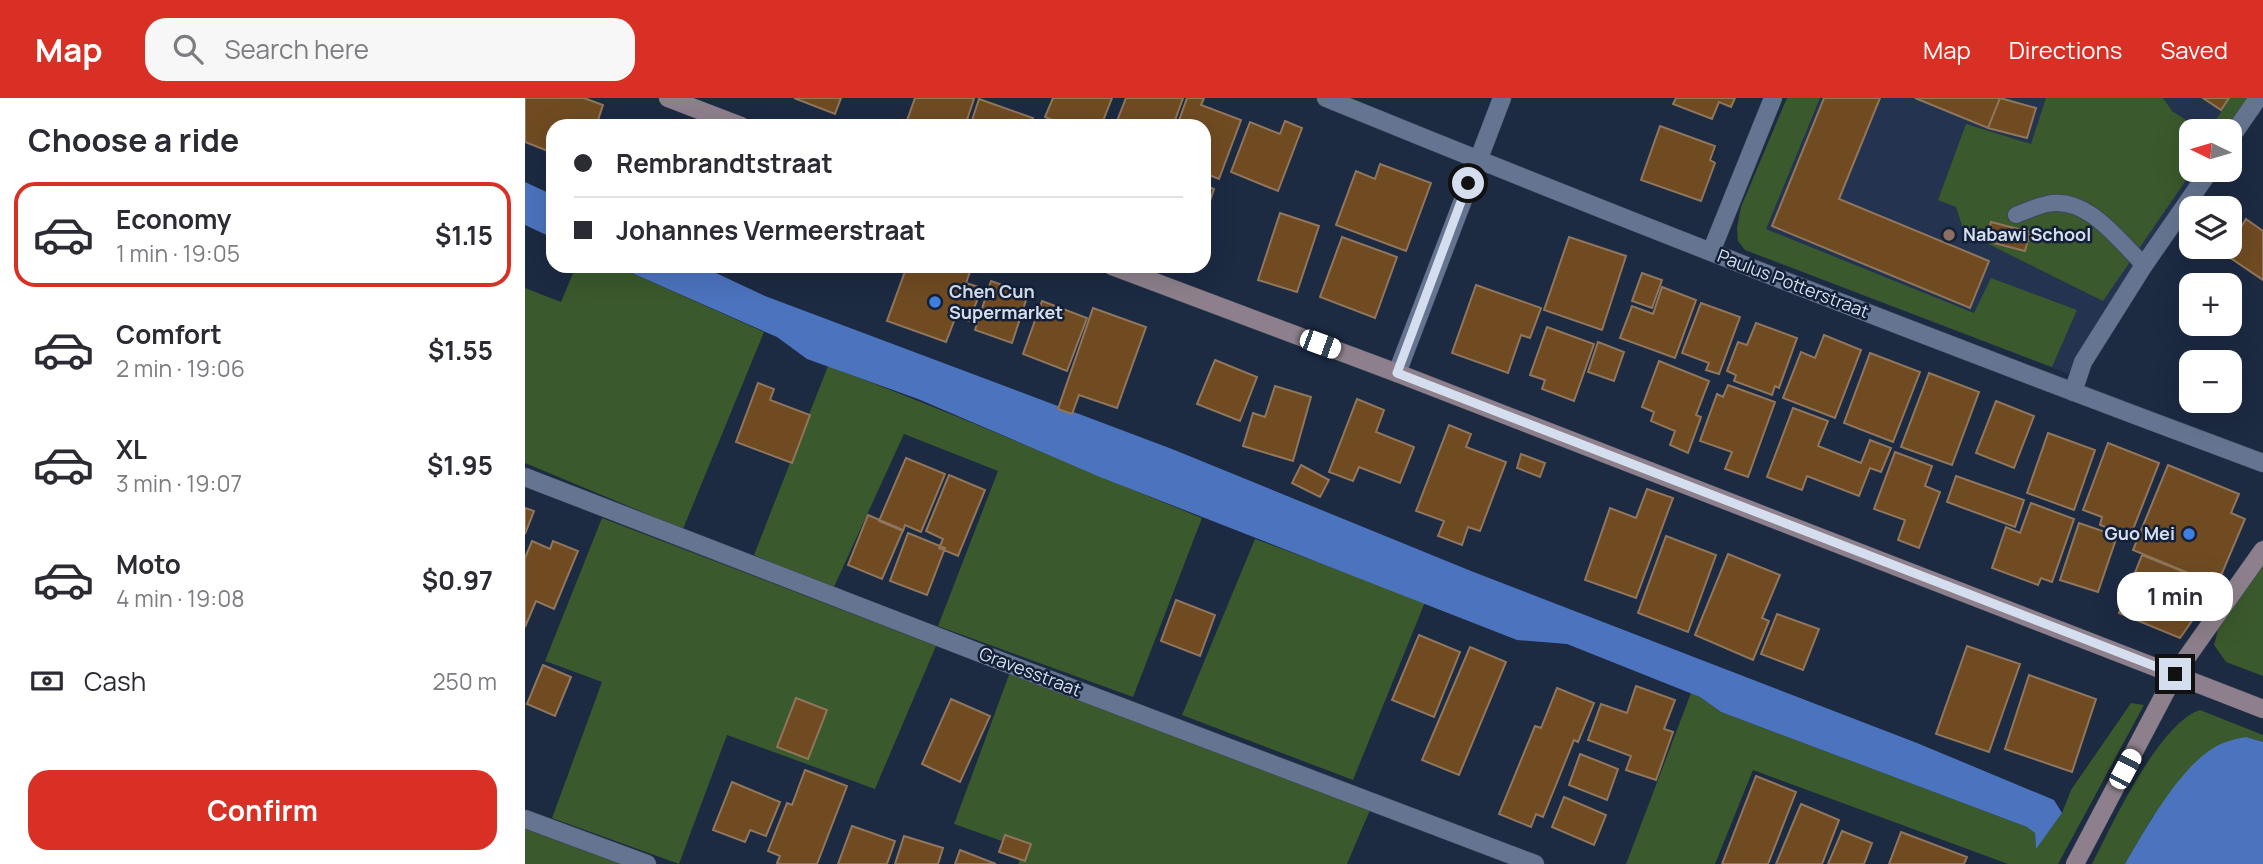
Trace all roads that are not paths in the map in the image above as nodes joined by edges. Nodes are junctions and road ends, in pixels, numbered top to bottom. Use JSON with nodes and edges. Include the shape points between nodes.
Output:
{"nodes":[{"id":1,"x":668,"y":98,"type":"edge"},
{"id":2,"x":1326,"y":98,"type":"edge"},
{"id":3,"x":1501,"y":98,"type":"edge"},
{"id":4,"x":1773,"y":98,"type":"edge"},
{"id":5,"x":2258,"y":98,"type":"edge"},
{"id":6,"x":723,"y":119,"type":"edge"},
{"id":7,"x":2242,"y":121,"type":"edge"},
{"id":8,"x":1477,"y":159,"type":"junction"},
{"id":9,"x":2202,"y":182,"type":"edge"},
{"id":10,"x":2016,"y":215,"type":"dead end"},
{"id":11,"x":1711,"y":252,"type":"junction"},
{"id":12,"x":2144,"y":265,"type":"junction"},
{"id":13,"x":1131,"y":273,"type":"edge"},
{"id":14,"x":1397,"y":373,"type":"junction"},
{"id":15,"x":2073,"y":392,"type":"junction"},
{"id":16,"x":2263,"y":463,"type":"edge"},
{"id":17,"x":525,"y":477,"type":"edge"},
{"id":18,"x":2263,"y":550,"type":"edge"},
{"id":19,"x":2175,"y":674,"type":"junction"},
{"id":20,"x":2263,"y":709,"type":"edge"},
{"id":21,"x":525,"y":819,"type":"edge"},
{"id":22,"x":647,"y":864,"type":"edge"},
{"id":23,"x":1535,"y":864,"type":"edge"},
{"id":24,"x":2075,"y":864,"type":"edge"}],
"edges":[{"from":1,"to":6,"type":"street"},
{"from":2,"to":8,"type":"street","name":"Paulus Potterstraat"},
{"from":3,"to":8,"type":"street"},
{"from":4,"to":11,"type":"street"},
{"from":5,"to":7,"type":"street"},
{"from":8,"to":11,"type":"street","name":"Paulus Potterstraat"},
{"from":8,"to":14,"type":"street"},
{"from":9,"to":12,"type":"street"},
{"from":10,"to":12,"type":"lane","via":[[2049,203],[2069,204],[2102,224]]},
{"from":11,"to":15,"type":"street","name":"Paulus Potterstraat"},
{"from":12,"to":15,"type":"street","via":[[2083,362]]},
{"from":13,"to":14,"type":"street"},
{"from":14,"to":19,"type":"street"},
{"from":15,"to":16,"type":"street","name":"Paulus Potterstraat"},
{"from":17,"to":23,"type":"street","name":"Gravesstraat"},
{"from":18,"to":19,"type":"street"},
{"from":19,"to":20,"type":"street"},
{"from":19,"to":24,"type":"street"},
{"from":21,"to":22,"type":"street"}]}
